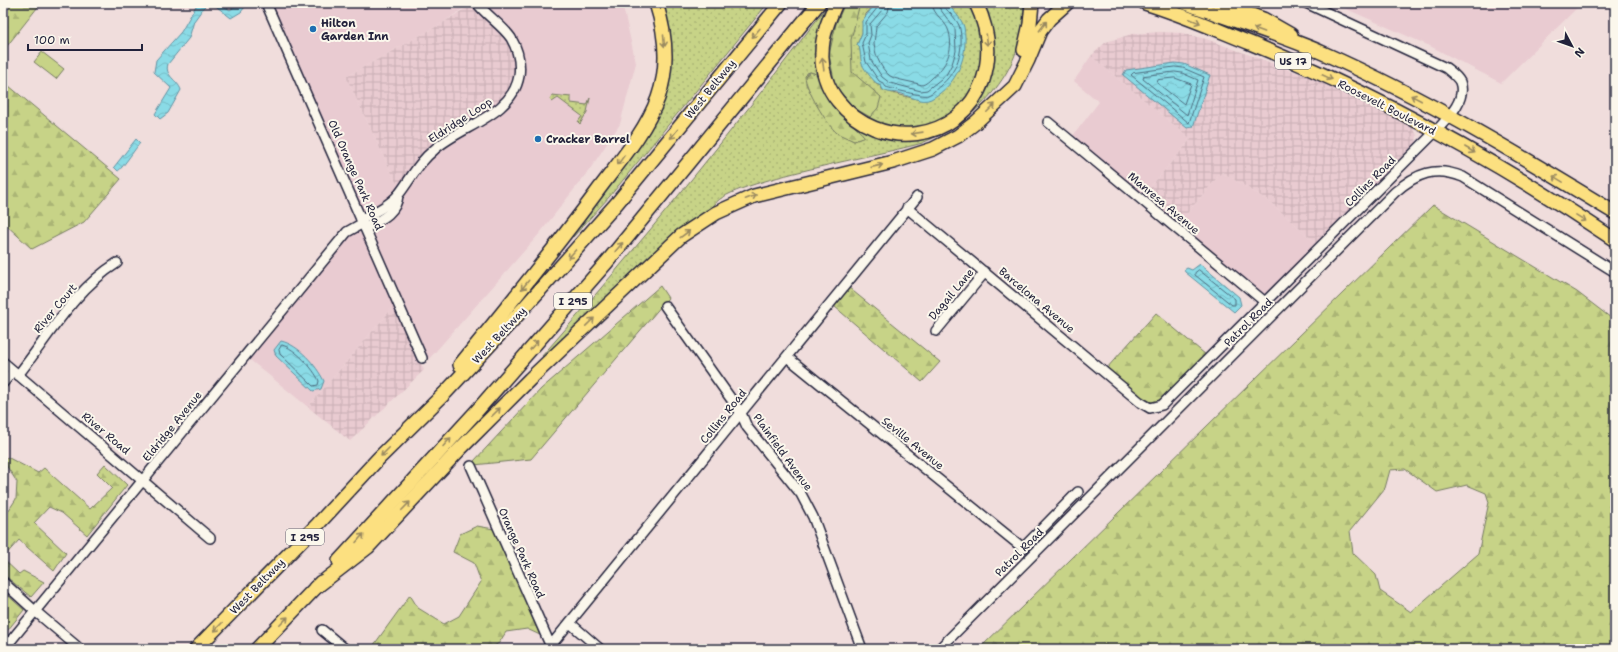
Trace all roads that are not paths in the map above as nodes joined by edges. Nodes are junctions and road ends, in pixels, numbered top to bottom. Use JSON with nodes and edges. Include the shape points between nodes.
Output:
{"nodes":[{"id":1,"x":266,"y":3,"type":"edge"},
{"id":2,"x":477,"y":3,"type":"edge"},
{"id":3,"x":656,"y":3,"type":"edge"},
{"id":4,"x":781,"y":3,"type":"edge"},
{"id":5,"x":819,"y":3,"type":"edge"},
{"id":6,"x":836,"y":3,"type":"edge"},
{"id":7,"x":976,"y":3,"type":"edge"},
{"id":8,"x":1032,"y":3,"type":"edge"},
{"id":9,"x":1066,"y":3,"type":"edge"},
{"id":10,"x":1145,"y":3,"type":"edge"},
{"id":11,"x":1186,"y":3,"type":"edge"},
{"id":12,"x":1219,"y":3,"type":"edge"},
{"id":13,"x":1306,"y":3,"type":"edge"},
{"id":14,"x":1322,"y":53,"type":"junction"},
{"id":15,"x":1004,"y":95,"type":"junction"},
{"id":16,"x":1450,"y":116,"type":"junction"},
{"id":17,"x":1048,"y":122,"type":"dead end"},
{"id":18,"x":1436,"y":131,"type":"junction"},
{"id":19,"x":917,"y":198,"type":"dead end"},
{"id":20,"x":907,"y":208,"type":"junction"},
{"id":21,"x":1615,"y":213,"type":"edge"},
{"id":22,"x":363,"y":223,"type":"junction"},
{"id":23,"x":1615,"y":240,"type":"edge"},
{"id":24,"x":117,"y":264,"type":"dead end"},
{"id":25,"x":984,"y":272,"type":"junction"},
{"id":26,"x":1615,"y":272,"type":"edge"},
{"id":27,"x":1265,"y":302,"type":"junction"},
{"id":28,"x":665,"y":306,"type":"dead end"},
{"id":29,"x":936,"y":330,"type":"dead end"},
{"id":30,"x":787,"y":357,"type":"junction"},
{"id":31,"x":422,"y":358,"type":"dead end"},
{"id":32,"x":3,"y":362,"type":"edge"},
{"id":33,"x":16,"y":373,"type":"junction"},
{"id":34,"x":3,"y":383,"type":"edge"},
{"id":35,"x":1153,"y":408,"type":"joint"},
{"id":36,"x":741,"y":413,"type":"junction"},
{"id":37,"x":413,"y":424,"type":"junction"},
{"id":38,"x":471,"y":466,"type":"dead end"},
{"id":39,"x":143,"y":480,"type":"junction"},
{"id":40,"x":1078,"y":492,"type":"dead end"},
{"id":41,"x":210,"y":538,"type":"dead end"},
{"id":42,"x":3,"y":582,"type":"edge"},
{"id":43,"x":315,"y":588,"type":"junction"},
{"id":44,"x":35,"y":611,"type":"junction"},
{"id":45,"x":570,"y":623,"type":"junction"},
{"id":46,"x":322,"y":630,"type":"dead end"},
{"id":47,"x":550,"y":648,"type":"edge"},
{"id":48,"x":4,"y":649,"type":"edge"},
{"id":49,"x":80,"y":649,"type":"edge"},
{"id":50,"x":196,"y":649,"type":"edge"},
{"id":51,"x":257,"y":649,"type":"edge"},
{"id":52,"x":345,"y":649,"type":"edge"},
{"id":53,"x":600,"y":649,"type":"edge"},
{"id":54,"x":862,"y":649,"type":"edge"},
{"id":55,"x":939,"y":649,"type":"edge"}],
"edges":[{"from":1,"to":22,"type":"street","name":"Old Orange Park Road"},
{"from":2,"to":22,"type":"street","name":"Eldridge Loop","via":[[515,45],[520,63],[512,96],[498,110],[450,137],[427,155],[398,195]]},
{"from":3,"to":37,"type":"highway","one_way":true,"via":[[663,31],[665,58],[662,84],[650,116],[563,238]]},
{"from":4,"to":37,"type":"highway","name":"West Beltway","number":"I 295","one_way":true,"via":[[617,203],[523,310]]},
{"from":43,"to":5,"type":"highway","number":"I 295","one_way":true,"via":[[607,262]]},
{"from":7,"to":6,"type":"highway","one_way":true,"via":[[985,23],[988,51],[986,71],[980,88],[973,100],[954,118],[926,132],[900,135],[880,131],[854,118],[830,88],[824,74],[822,53],[825,29]]},
{"from":8,"to":15,"type":"highway","via":[[1027,43]]},
{"from":15,"to":9,"type":"highway","one_way":true,"via":[[1020,78],[1040,31]]},
{"from":10,"to":18,"type":"highway","name":"Roosevelt Boulevard","number":"US 17","one_way":true,"via":[[1172,11],[1272,52],[1361,92]]},
{"from":14,"to":11,"type":"highway","name":"Roosevelt Boulevard","number":"US 17","one_way":true},
{"from":12,"to":14,"type":"highway","via":[[1264,19]]},
{"from":13,"to":16,"type":"street","name":"Collins Road","via":[[1446,68],[1457,78],[1461,90],[1460,99]]},
{"from":16,"to":14,"type":"highway","name":"Roosevelt Boulevard","number":"US 17","one_way":true},
{"from":43,"to":15,"type":"highway","one_way":true,"via":[[368,546],[524,385],[681,236],[716,213],[754,196],[893,162],[933,149],[976,123]]},
{"from":16,"to":18,"type":"street","name":"Collins Road"},
{"from":21,"to":16,"type":"highway","name":"Roosevelt Boulevard","number":"US 17","one_way":true},
{"from":17,"to":27,"type":"street","name":"Manresa Avenue"},
{"from":18,"to":23,"type":"highway","name":"Roosevelt Boulevard","number":"US 17","one_way":true,"via":[[1521,180]]},
{"from":18,"to":27,"type":"street","name":"Collins Road"},
{"from":19,"to":20,"type":"street","name":"Collins Road"},
{"from":20,"to":25,"type":"street","name":"Barcelona Avenue"},
{"from":20,"to":30,"type":"street","name":"Collins Road"},
{"from":22,"to":31,"type":"street","name":"Old Orange Park Road"},
{"from":22,"to":39,"type":"street","name":"Eldridge Avenue","via":[[347,232]]},
{"from":24,"to":33,"type":"street","name":"River Court","via":[[100,274],[60,317]]},
{"from":25,"to":29,"type":"street","name":"Dagail Lane"},
{"from":25,"to":35,"type":"street","name":"Barcelona Avenue","via":[[1140,402]]},
{"from":26,"to":55,"type":"street","name":"Patrol Road","via":[[1463,177],[1435,172],[1415,177],[1395,192]]},
{"from":27,"to":35,"type":"street","name":"Collins Road","via":[[1162,405]]},
{"from":28,"to":36,"type":"street","name":"Plainfield Avenue"},
{"from":30,"to":36,"type":"street","name":"Collins Road"},
{"from":30,"to":40,"type":"street","name":"Seville Avenue","via":[[1023,548]]},
{"from":32,"to":33,"type":"street","name":"River Road"},
{"from":33,"to":34,"type":"street","name":"River Court"},
{"from":33,"to":39,"type":"street","name":"River Road"},
{"from":36,"to":45,"type":"street","name":"Collins Road"},
{"from":36,"to":54,"type":"street","name":"Plainfield Avenue","via":[[747,427],[801,494],[813,518]]},
{"from":37,"to":50,"type":"highway","name":"West Beltway","number":"I 295","one_way":true},
{"from":38,"to":47,"type":"street","name":"Orange Park Road"},
{"from":39,"to":41,"type":"street","name":"River Road"},
{"from":39,"to":44,"type":"street","name":"Eldridge Avenue"},
{"from":42,"to":44,"type":"street"},
{"from":51,"to":43,"type":"highway","number":"I 295","one_way":true},
{"from":44,"to":48,"type":"street","name":"Eldridge Avenue"},
{"from":44,"to":49,"type":"street"},
{"from":45,"to":47,"type":"street","name":"Collins Road"},
{"from":45,"to":53,"type":"street"},
{"from":46,"to":52,"type":"street"}]}
